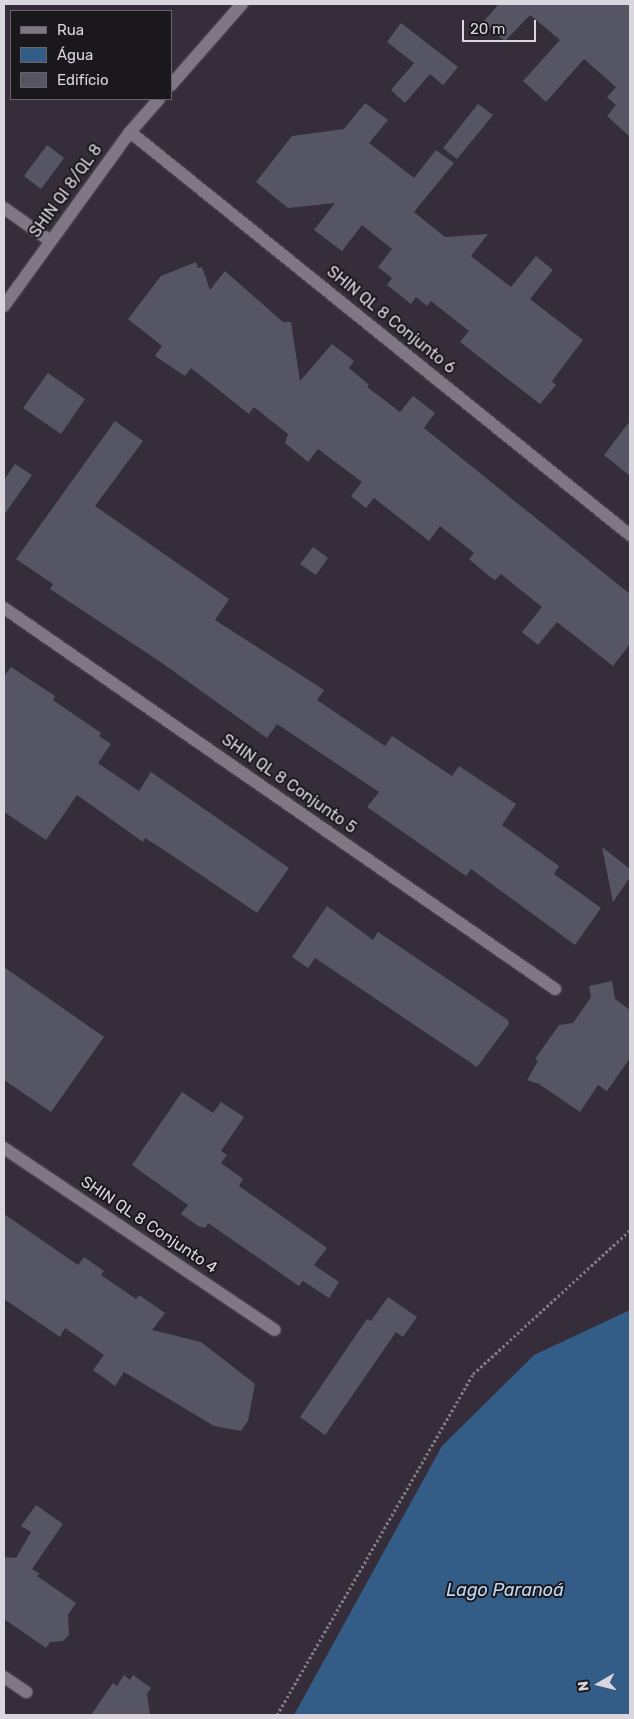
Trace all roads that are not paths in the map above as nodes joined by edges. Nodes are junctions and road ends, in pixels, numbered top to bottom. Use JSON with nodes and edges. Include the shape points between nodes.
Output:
{"nodes":[{"id":1,"x":242,"y":4,"type":"edge"},
{"id":2,"x":172,"y":84,"type":"edge"},
{"id":3,"x":158,"y":100,"type":"edge"},
{"id":4,"x":130,"y":132,"type":"junction"},
{"id":5,"x":4,"y":208,"type":"edge"},
{"id":6,"x":49,"y":240,"type":"junction"},
{"id":7,"x":4,"y":306,"type":"edge"},
{"id":8,"x":630,"y":535,"type":"edge"},
{"id":9,"x":4,"y":608,"type":"edge"},
{"id":10,"x":555,"y":989,"type":"dead end"},
{"id":11,"x":4,"y":1148,"type":"edge"},
{"id":12,"x":276,"y":1330,"type":"dead end"},
{"id":13,"x":4,"y":1677,"type":"edge"},
{"id":14,"x":26,"y":1692,"type":"dead end"}],
"edges":[{"from":1,"to":2,"type":"street"},
{"from":3,"to":4,"type":"street","name":"SHIN QI 8/QL 8"},
{"from":4,"to":6,"type":"street","name":"SHIN QI 8/QL 8"},
{"from":4,"to":8,"type":"street","name":"SHIN QL 8 Conjunto 6"},
{"from":5,"to":6,"type":"street"},
{"from":6,"to":7,"type":"street","name":"SHIN QI 8/QL 8"},
{"from":9,"to":10,"type":"street","name":"SHIN QL 8 Conjunto 5"},
{"from":11,"to":12,"type":"street","name":"SHIN QL 8 Conjunto 4"},
{"from":13,"to":14,"type":"street"}]}
